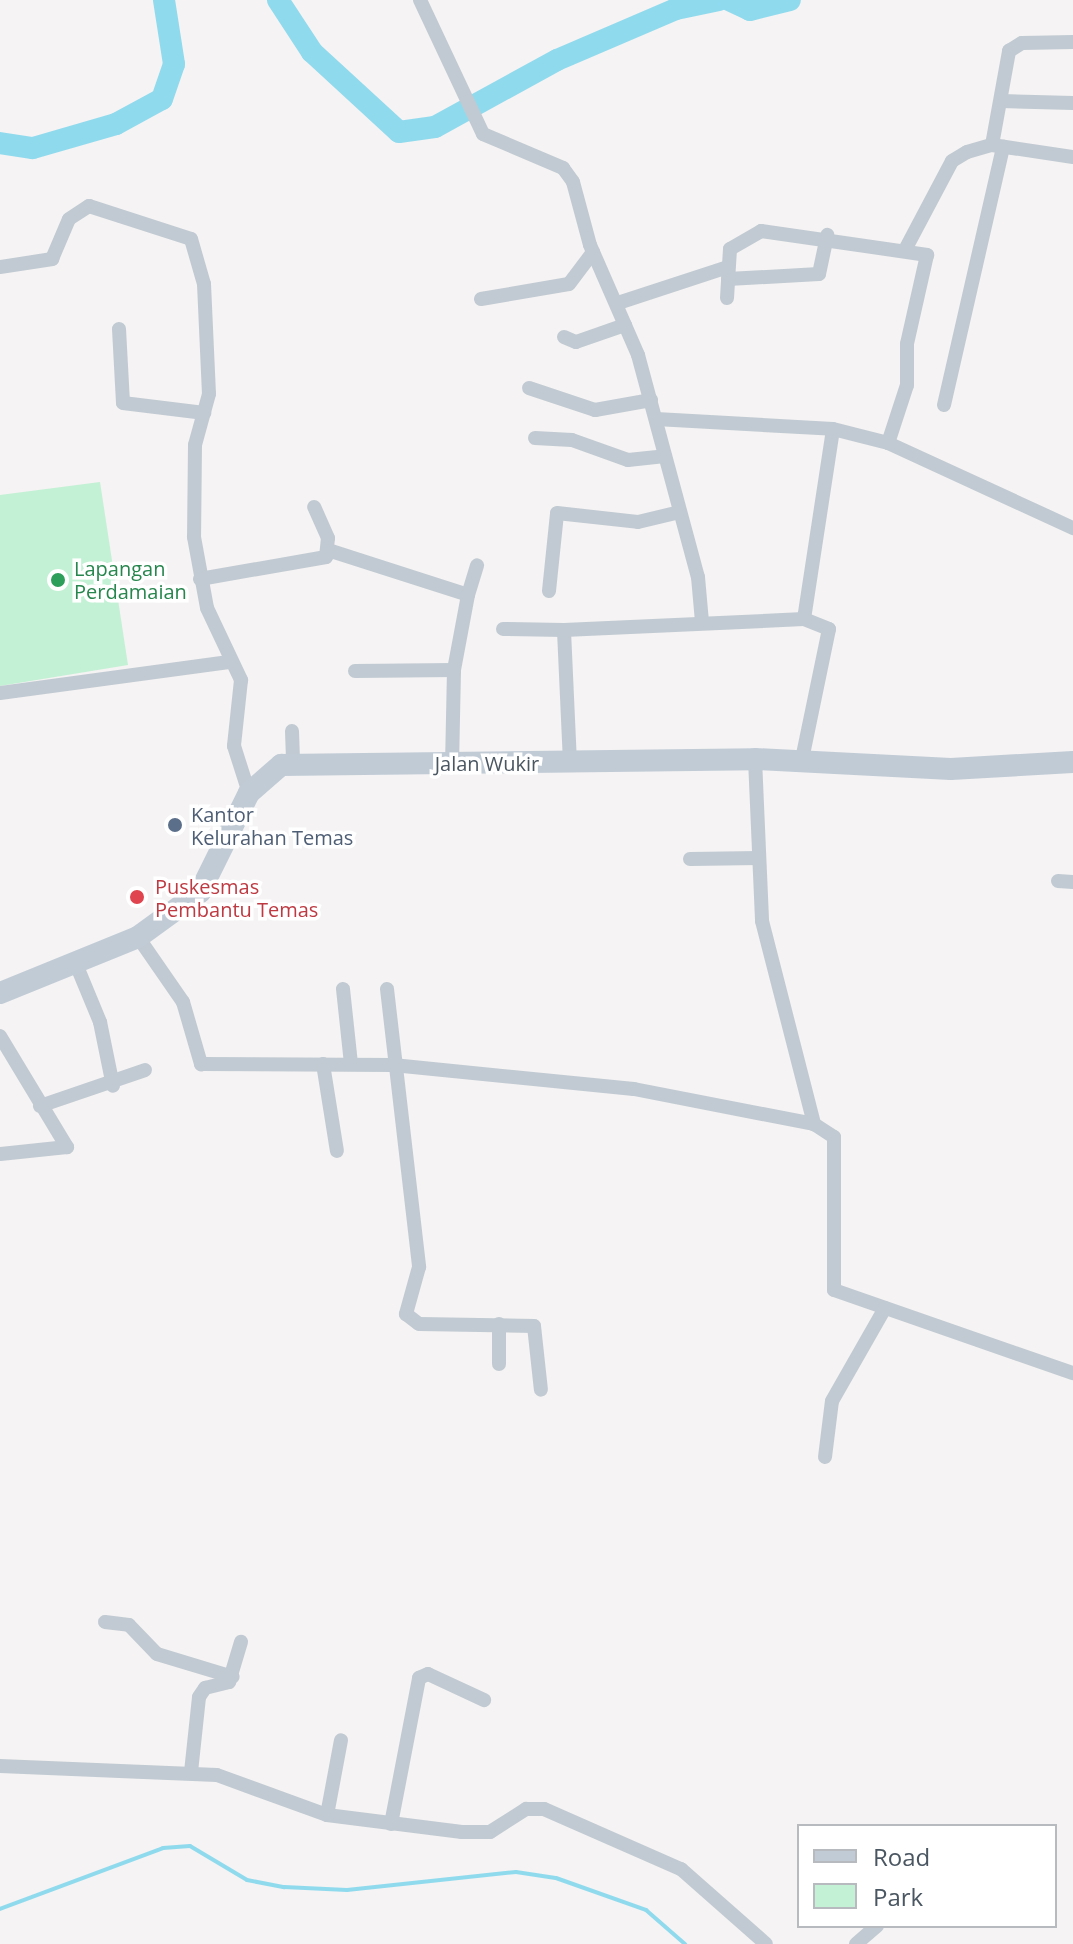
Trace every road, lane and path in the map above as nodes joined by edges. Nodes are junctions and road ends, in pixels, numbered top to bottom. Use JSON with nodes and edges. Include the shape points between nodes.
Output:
{"nodes":[{"id":1,"x":420,"y":0,"type":"edge"},
{"id":2,"x":1073,"y":42,"type":"edge"},
{"id":3,"x":1001,"y":101,"type":"junction"},
{"id":4,"x":1073,"y":103,"type":"edge"},
{"id":5,"x":997,"y":146,"type":"junction"},
{"id":6,"x":1073,"y":157,"type":"edge"},
{"id":7,"x":827,"y":235,"type":"junction"},
{"id":8,"x":906,"y":248,"type":"junction"},
{"id":9,"x":597,"y":259,"type":"junction"},
{"id":10,"x":0,"y":267,"type":"edge"},
{"id":11,"x":728,"y":273,"type":"junction"},
{"id":12,"x":727,"y":298,"type":"dead end"},
{"id":13,"x":481,"y":299,"type":"dead end"},
{"id":14,"x":618,"y":303,"type":"junction"},
{"id":15,"x":625,"y":325,"type":"junction"},
{"id":16,"x":119,"y":329,"type":"dead end"},
{"id":17,"x":564,"y":337,"type":"dead end"},
{"id":18,"x":529,"y":388,"type":"dead end"},
{"id":19,"x":651,"y":400,"type":"junction"},
{"id":20,"x":944,"y":405,"type":"dead end"},
{"id":21,"x":204,"y":413,"type":"junction"},
{"id":22,"x":656,"y":419,"type":"junction"},
{"id":23,"x":833,"y":429,"type":"junction"},
{"id":24,"x":535,"y":438,"type":"dead end"},
{"id":25,"x":888,"y":443,"type":"junction"},
{"id":26,"x":665,"y":456,"type":"junction"},
{"id":27,"x":314,"y":507,"type":"dead end"},
{"id":28,"x":680,"y":512,"type":"junction"},
{"id":29,"x":1073,"y":528,"type":"edge"},
{"id":30,"x":328,"y":550,"type":"junction"},
{"id":31,"x":477,"y":565,"type":"dead end"},
{"id":32,"x":200,"y":579,"type":"junction"},
{"id":33,"x":549,"y":591,"type":"dead end"},
{"id":34,"x":468,"y":595,"type":"junction"},
{"id":35,"x":804,"y":619,"type":"junction"},
{"id":36,"x":702,"y":622,"type":"junction"},
{"id":37,"x":503,"y":629,"type":"dead end"},
{"id":38,"x":564,"y":630,"type":"junction"},
{"id":39,"x":229,"y":662,"type":"junction"},
{"id":40,"x":454,"y":670,"type":"junction"},
{"id":41,"x":355,"y":671,"type":"dead end"},
{"id":42,"x":0,"y":693,"type":"edge"},
{"id":43,"x":292,"y":731,"type":"dead end"},
{"id":44,"x":755,"y":759,"type":"junction"},
{"id":45,"x":802,"y":759,"type":"junction"},
{"id":46,"x":1073,"y":762,"type":"edge"},
{"id":47,"x":570,"y":763,"type":"junction"},
{"id":48,"x":293,"y":764,"type":"junction"},
{"id":49,"x":452,"y":764,"type":"junction"},
{"id":50,"x":249,"y":793,"type":"junction"},
{"id":51,"x":759,"y":858,"type":"junction"},
{"id":52,"x":690,"y":859,"type":"dead end"},
{"id":53,"x":138,"y":937,"type":"junction"},
{"id":54,"x":76,"y":964,"type":"junction"},
{"id":55,"x":343,"y":989,"type":"dead end"},
{"id":56,"x":387,"y":989,"type":"dead end"},
{"id":57,"x":0,"y":993,"type":"edge"},
{"id":58,"x":0,"y":1036,"type":"edge"},
{"id":59,"x":323,"y":1064,"type":"junction"},
{"id":60,"x":351,"y":1064,"type":"junction"},
{"id":61,"x":393,"y":1065,"type":"junction"},
{"id":62,"x":145,"y":1070,"type":"dead end"},
{"id":63,"x":113,"y":1086,"type":"junction"},
{"id":64,"x":40,"y":1106,"type":"junction"},
{"id":65,"x":814,"y":1124,"type":"junction"},
{"id":66,"x":337,"y":1151,"type":"dead end"},
{"id":67,"x":0,"y":1154,"type":"edge"},
{"id":68,"x":885,"y":1308,"type":"junction"},
{"id":69,"x":499,"y":1324,"type":"junction"},
{"id":70,"x":499,"y":1364,"type":"dead end"},
{"id":71,"x":1073,"y":1373,"type":"edge"},
{"id":72,"x":541,"y":1390,"type":"dead end"},
{"id":73,"x":825,"y":1457,"type":"dead end"},
{"id":74,"x":105,"y":1622,"type":"dead end"},
{"id":75,"x":241,"y":1642,"type":"dead end"},
{"id":76,"x":233,"y":1677,"type":"junction"},
{"id":77,"x":484,"y":1700,"type":"dead end"},
{"id":78,"x":341,"y":1740,"type":"dead end"},
{"id":79,"x":0,"y":1766,"type":"edge"},
{"id":80,"x":191,"y":1772,"type":"junction"},
{"id":81,"x":327,"y":1815,"type":"junction"},
{"id":82,"x":391,"y":1824,"type":"junction"},
{"id":83,"x":875,"y":1928,"type":"edge"},
{"id":84,"x":766,"y":1944,"type":"edge"},
{"id":85,"x":856,"y":1944,"type":"edge"}],
"edges":[{"from":1,"to":9,"type":"street","via":[[479,129],[497,145],[569,174]]},
{"from":2,"to":3,"type":"street","via":[[1014,45]]},
{"from":3,"to":4,"type":"street"},
{"from":3,"to":5,"type":"street"},
{"from":5,"to":6,"type":"street"},
{"from":5,"to":8,"type":"street","via":[[952,161]]},
{"from":5,"to":20,"type":"street"},
{"from":7,"to":8,"type":"street"},
{"from":7,"to":11,"type":"street","via":[[747,235],[730,249]]},
{"from":7,"to":11,"type":"street","via":[[819,274]]},
{"from":8,"to":25,"type":"street","via":[[929,259]]},
{"from":9,"to":13,"type":"street","via":[[569,284]]},
{"from":9,"to":14,"type":"street"},
{"from":10,"to":21,"type":"street","via":[[52,259],[69,219],[89,206],[184,232],[206,303]]},
{"from":11,"to":12,"type":"street"},
{"from":11,"to":14,"type":"street"},
{"from":14,"to":15,"type":"street"},
{"from":15,"to":17,"type":"street","via":[[576,342]]},
{"from":15,"to":19,"type":"street"},
{"from":16,"to":21,"type":"street","via":[[123,403]]},
{"from":18,"to":19,"type":"street","via":[[595,410]]},
{"from":19,"to":22,"type":"street"},
{"from":21,"to":32,"type":"street","via":[[193,489]]},
{"from":22,"to":23,"type":"street"},
{"from":22,"to":26,"type":"street"},
{"from":23,"to":25,"type":"street"},
{"from":23,"to":35,"type":"street"},
{"from":24,"to":26,"type":"street","via":[[572,440],[628,460]]},
{"from":25,"to":29,"type":"street"},
{"from":26,"to":28,"type":"street"},
{"from":27,"to":30,"type":"street"},
{"from":28,"to":33,"type":"street","via":[[638,522],[557,513]]},
{"from":28,"to":36,"type":"street"},
{"from":30,"to":32,"type":"street","via":[[319,560]]},
{"from":30,"to":34,"type":"street"},
{"from":31,"to":34,"type":"street"},
{"from":32,"to":39,"type":"street"},
{"from":34,"to":40,"type":"street"},
{"from":35,"to":36,"type":"street"},
{"from":35,"to":45,"type":"street","via":[[829,629]]},
{"from":36,"to":38,"type":"street"},
{"from":37,"to":38,"type":"street"},
{"from":38,"to":47,"type":"street"},
{"from":39,"to":42,"type":"street"},
{"from":39,"to":50,"type":"street","via":[[243,690],[234,746]]},
{"from":40,"to":41,"type":"street"},
{"from":40,"to":49,"type":"street"},
{"from":43,"to":48,"type":"street"},
{"from":44,"to":45,"type":"street","name":"Jalan Wukir"},
{"from":44,"to":47,"type":"street","name":"Jalan Wukir"},
{"from":44,"to":51,"type":"street"},
{"from":45,"to":46,"type":"street","name":"Jalan Wukir","via":[[951,769]]},
{"from":47,"to":49,"type":"street","name":"Jalan Wukir"},
{"from":48,"to":49,"type":"street","name":"Jalan Wukir"},
{"from":48,"to":50,"type":"street","name":"Jalan Wukir","via":[[269,770]]},
{"from":50,"to":53,"type":"street","name":"Jalan Wukir","via":[[209,881]]},
{"from":51,"to":52,"type":"street"},
{"from":51,"to":65,"type":"street","via":[[762,921]]},
{"from":53,"to":54,"type":"street","name":"Jalan Wukir"},
{"from":53,"to":59,"type":"street","via":[[183,1002],[201,1064]]},
{"from":54,"to":57,"type":"street","name":"Jalan Wukir"},
{"from":54,"to":63,"type":"street","via":[[100,1022]]},
{"from":55,"to":60,"type":"street"},
{"from":56,"to":61,"type":"street"},
{"from":58,"to":64,"type":"street"},
{"from":59,"to":60,"type":"street"},
{"from":59,"to":66,"type":"street"},
{"from":60,"to":61,"type":"street"},
{"from":61,"to":65,"type":"street","via":[[634,1089]]},
{"from":61,"to":69,"type":"street","via":[[419,1267],[406,1314],[419,1324]]},
{"from":62,"to":63,"type":"street"},
{"from":63,"to":64,"type":"street","via":[[81,1088]]},
{"from":64,"to":67,"type":"street","via":[[65,1151]]},
{"from":65,"to":68,"type":"street","via":[[834,1137],[834,1290]]},
{"from":68,"to":71,"type":"street"},
{"from":68,"to":73,"type":"street","via":[[832,1401]]},
{"from":69,"to":70,"type":"street"},
{"from":69,"to":72,"type":"street","via":[[539,1329]]},
{"from":74,"to":76,"type":"street","via":[[129,1625],[157,1654]]},
{"from":75,"to":76,"type":"street"},
{"from":76,"to":80,"type":"street","via":[[202,1690]]},
{"from":77,"to":82,"type":"street","via":[[428,1674],[419,1678]]},
{"from":78,"to":81,"type":"street"},
{"from":79,"to":80,"type":"street"},
{"from":80,"to":81,"type":"street","via":[[237,1780]]},
{"from":81,"to":82,"type":"street"},
{"from":82,"to":84,"type":"street","via":[[490,1832],[526,1809],[544,1809],[681,1869]]},
{"from":83,"to":85,"type":"street"}]}
